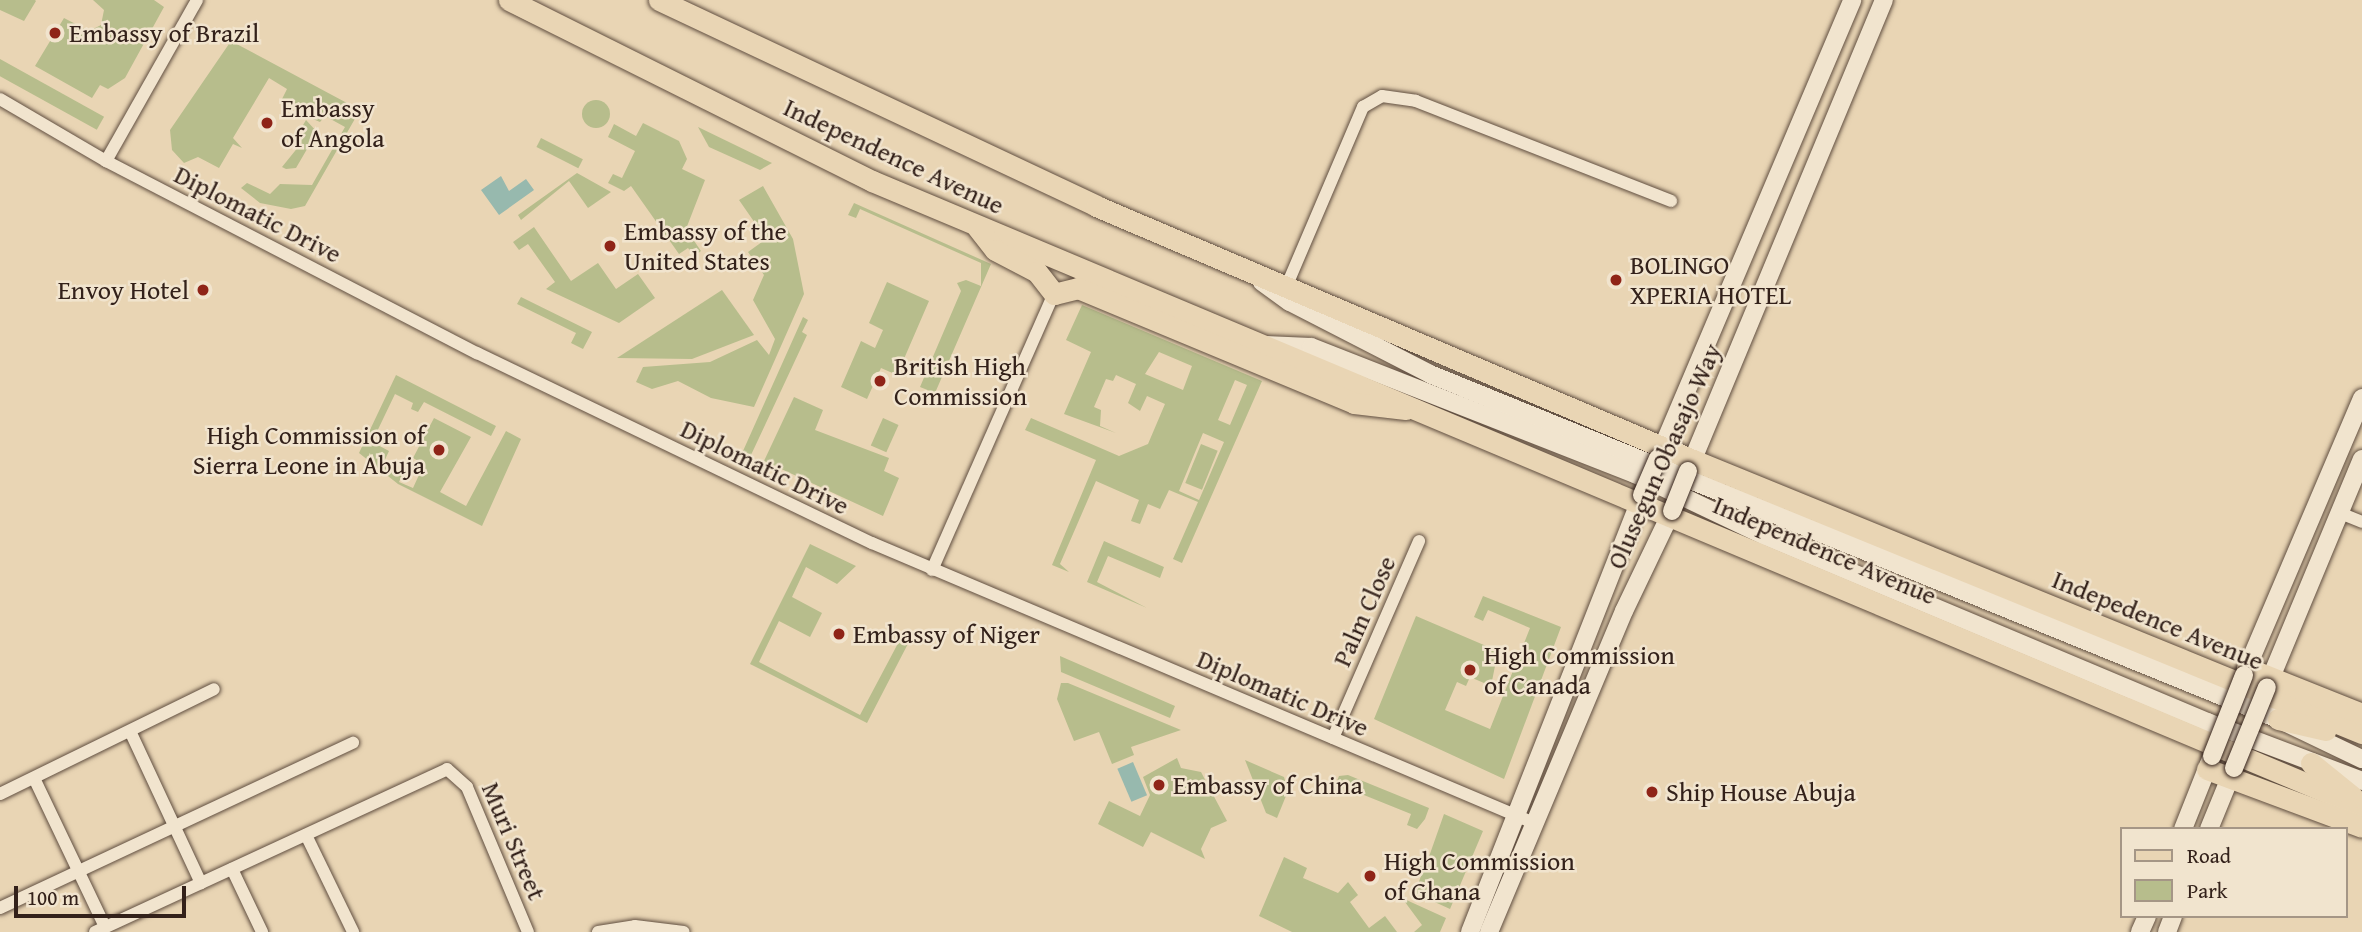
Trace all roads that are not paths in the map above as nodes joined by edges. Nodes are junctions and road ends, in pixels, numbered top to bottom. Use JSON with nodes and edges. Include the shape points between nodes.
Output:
{"nodes":[{"id":1,"x":197,"y":0,"type":"edge"},
{"id":2,"x":509,"y":0,"type":"edge"},
{"id":3,"x":659,"y":0,"type":"edge"},
{"id":4,"x":1852,"y":0,"type":"edge"},
{"id":5,"x":1884,"y":0,"type":"edge"},
{"id":6,"x":0,"y":99,"type":"edge"},
{"id":7,"x":106,"y":161,"type":"junction"},
{"id":8,"x":1671,"y":201,"type":"dead end"},
{"id":9,"x":976,"y":226,"type":"junction"},
{"id":10,"x":1245,"y":270,"type":"junction"},
{"id":11,"x":1287,"y":285,"type":"junction"},
{"id":12,"x":1054,"y":294,"type":"junction"},
{"id":13,"x":1265,"y":345,"type":"junction"},
{"id":14,"x":2362,"y":398,"type":"edge"},
{"id":15,"x":1423,"y":410,"type":"junction"},
{"id":16,"x":1660,"y":452,"type":"junction"},
{"id":17,"x":2362,"y":459,"type":"edge"},
{"id":18,"x":1690,"y":466,"type":"junction"},
{"id":19,"x":1641,"y":499,"type":"junction"},
{"id":20,"x":1672,"y":513,"type":"junction"},
{"id":21,"x":2340,"y":513,"type":"junction"},
{"id":22,"x":2362,"y":522,"type":"edge"},
{"id":23,"x":1419,"y":541,"type":"dead end"},
{"id":24,"x":932,"y":570,"type":"junction"},
{"id":25,"x":2005,"y":590,"type":"joint"},
{"id":26,"x":1601,"y":601,"type":"junction"},
{"id":27,"x":1624,"y":611,"type":"junction"},
{"id":28,"x":2246,"y":671,"type":"junction"},
{"id":29,"x":2269,"y":683,"type":"junction"},
{"id":30,"x":214,"y":689,"type":"dead end"},
{"id":31,"x":2284,"y":711,"type":"junction"},
{"id":32,"x":2362,"y":714,"type":"edge"},
{"id":33,"x":130,"y":731,"type":"junction"},
{"id":34,"x":2362,"y":736,"type":"edge"},
{"id":35,"x":1333,"y":738,"type":"junction"},
{"id":36,"x":353,"y":743,"type":"dead end"},
{"id":37,"x":2362,"y":759,"type":"edge"},
{"id":38,"x":2210,"y":763,"type":"junction"},
{"id":39,"x":2311,"y":763,"type":"junction"},
{"id":40,"x":2232,"y":773,"type":"junction"},
{"id":41,"x":34,"y":778,"type":"junction"},
{"id":42,"x":2362,"y":781,"type":"edge"},
{"id":43,"x":0,"y":794,"type":"edge"},
{"id":44,"x":2362,"y":806,"type":"edge"},
{"id":45,"x":1517,"y":816,"type":"junction"},
{"id":46,"x":1534,"y":823,"type":"junction"},
{"id":47,"x":175,"y":824,"type":"junction"},
{"id":48,"x":2184,"y":827,"type":"edge"},
{"id":49,"x":2210,"y":827,"type":"edge"},
{"id":50,"x":2362,"y":827,"type":"edge"},
{"id":51,"x":306,"y":835,"type":"junction"},
{"id":52,"x":78,"y":868,"type":"junction"},
{"id":53,"x":232,"y":869,"type":"junction"},
{"id":54,"x":201,"y":883,"type":"junction"},
{"id":55,"x":0,"y":908,"type":"edge"},
{"id":56,"x":100,"y":930,"type":"edge"},
{"id":57,"x":262,"y":932,"type":"edge"},
{"id":58,"x":353,"y":932,"type":"edge"},
{"id":59,"x":528,"y":932,"type":"edge"},
{"id":60,"x":598,"y":932,"type":"edge"},
{"id":61,"x":684,"y":932,"type":"edge"},
{"id":62,"x":1470,"y":932,"type":"edge"},
{"id":63,"x":1489,"y":932,"type":"edge"}],
"edges":[{"from":1,"to":7,"type":"street"},
{"from":2,"to":9,"type":"main road","name":"Independence Avenue","via":[[872,181]]},
{"from":3,"to":10,"type":"main road","name":"Independence Avenue","via":[[1083,200]]},
{"from":4,"to":16,"type":"main road","name":"Olusegun Obasajo Way"},
{"from":5,"to":18,"type":"main road","name":"Olusegun Obasajo Way"},
{"from":6,"to":7,"type":"street","name":"Diplomatic Drive"},
{"from":7,"to":24,"type":"street","name":"Diplomatic Drive","via":[[524,376]]},
{"from":8,"to":11,"type":"street","via":[[1416,101],[1382,96],[1363,107]]},
{"from":9,"to":12,"type":"main road","via":[[995,250],[1037,272]]},
{"from":9,"to":13,"type":"main road","name":"Independence Avenue"},
{"from":10,"to":11,"type":"main road","name":"Independence Avenue"},
{"from":10,"to":31,"type":"main road","name":"Independence Avenue","via":[[1290,302],[1430,374]]},
{"from":11,"to":16,"type":"main road","name":"Independence Avenue"},
{"from":12,"to":15,"type":"main road","via":[[1078,288],[1354,403]]},
{"from":12,"to":24,"type":"street"},
{"from":13,"to":15,"type":"main road","name":"Independence Avenue"},
{"from":13,"to":39,"type":"main road","name":"Independence Avenue","via":[[1311,346],[1623,469],[1765,536]]},
{"from":14,"to":28,"type":"main road"},
{"from":15,"to":19,"type":"main road","name":"Independence Avenue"},
{"from":16,"to":18,"type":"main road","name":"Independence Avenue"},
{"from":16,"to":19,"type":"main road","name":"Olusegun Obasajo Way","bridge":true},
{"from":17,"to":21,"type":"main road"},
{"from":18,"to":20,"type":"main road","name":"Olusegun Obasajo Way","bridge":true},
{"from":18,"to":25,"type":"main road","name":"Independence Avenue"},
{"from":19,"to":20,"type":"main road","name":"Independence Avenue"},
{"from":19,"to":26,"type":"main road","name":"Olusegun Obasajo Way"},
{"from":20,"to":27,"type":"main road","name":"Olusegun Obasajo Way"},
{"from":20,"to":44,"type":"main road","name":"Independence Avenue"},
{"from":21,"to":22,"type":"street"},
{"from":21,"to":29,"type":"main road"},
{"from":23,"to":35,"type":"street","name":"Palm Close"},
{"from":24,"to":35,"type":"street","name":"Diplomatic Drive"},
{"from":25,"to":31,"type":"main road","name":"Indepedence Avenue"},
{"from":26,"to":27,"type":"main road"},
{"from":26,"to":45,"type":"main road","name":"Olusegun Obasajo Way"},
{"from":27,"to":46,"type":"main road","name":"Olusegun Obasajo Way"},
{"from":28,"to":29,"type":"main road"},
{"from":28,"to":38,"type":"main road","bridge":true},
{"from":29,"to":32,"type":"main road"},
{"from":29,"to":40,"type":"main road","bridge":true},
{"from":30,"to":33,"type":"street"},
{"from":31,"to":34,"type":"main road"},
{"from":31,"to":37,"type":"main road"},
{"from":33,"to":41,"type":"street"},
{"from":33,"to":47,"type":"street"},
{"from":35,"to":45,"type":"street","name":"Diplomatic Drive"},
{"from":36,"to":47,"type":"street"},
{"from":38,"to":40,"type":"main road"},
{"from":38,"to":48,"type":"main road"},
{"from":39,"to":42,"type":"main road","name":"Independence Avenue"},
{"from":39,"to":44,"type":"main road"},
{"from":40,"to":49,"type":"main road"},
{"from":40,"to":50,"type":"main road"},
{"from":41,"to":43,"type":"street"},
{"from":41,"to":52,"type":"street"},
{"from":45,"to":46,"type":"street","name":"Diplomatic Drive"},
{"from":45,"to":62,"type":"main road","name":"Olusegun Obasajo Way"},
{"from":46,"to":63,"type":"main road","name":"Olusegun Obasajo Way"},
{"from":47,"to":52,"type":"street"},
{"from":47,"to":54,"type":"street"},
{"from":51,"to":53,"type":"street"},
{"from":51,"to":58,"type":"street"},
{"from":51,"to":59,"type":"street","name":"Muri Street","via":[[438,771],[455,771],[467,787]]},
{"from":52,"to":55,"type":"street"},
{"from":52,"to":56,"type":"street"},
{"from":53,"to":54,"type":"street"},
{"from":53,"to":57,"type":"street"},
{"from":54,"to":56,"type":"street"},
{"from":60,"to":61,"type":"street","via":[[635,926]]}]}
